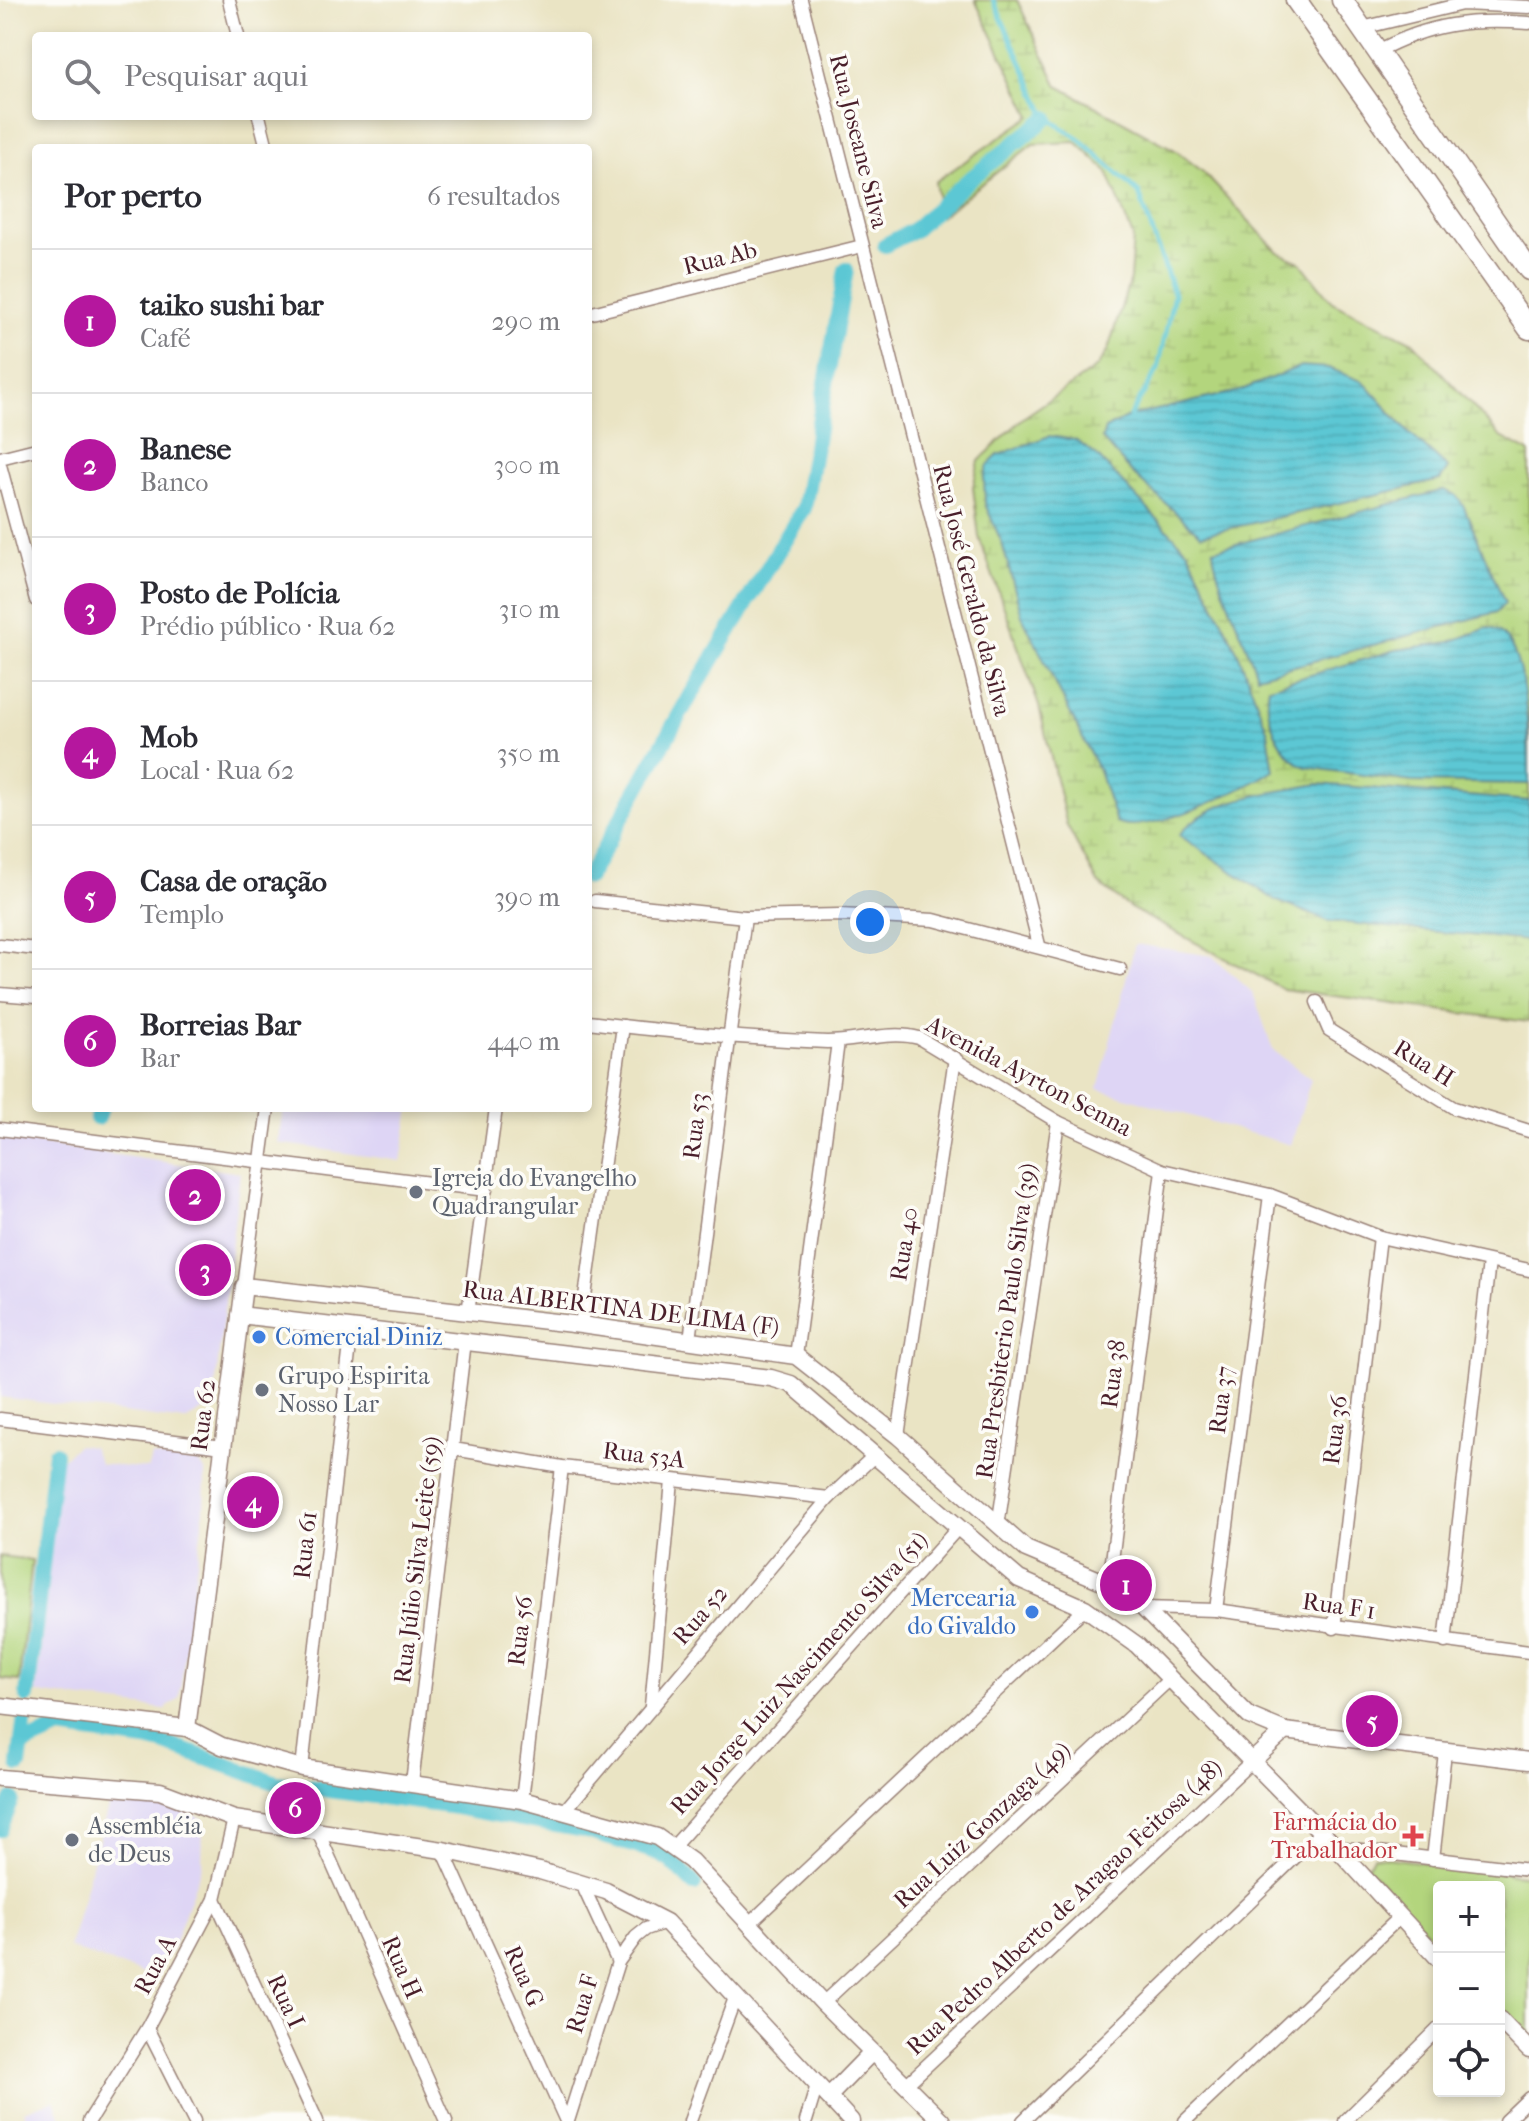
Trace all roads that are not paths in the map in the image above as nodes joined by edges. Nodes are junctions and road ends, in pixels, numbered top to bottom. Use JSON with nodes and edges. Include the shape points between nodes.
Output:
{"nodes":[{"id":1,"x":229,"y":0,"type":"edge"},
{"id":2,"x":801,"y":0,"type":"edge"},
{"id":3,"x":1296,"y":0,"type":"edge"},
{"id":4,"x":1342,"y":0,"type":"edge"},
{"id":5,"x":1529,"y":7,"type":"edge"},
{"id":6,"x":1529,"y":23,"type":"edge"},
{"id":7,"x":1362,"y":28,"type":"junction"},
{"id":8,"x":237,"y":32,"type":"edge"},
{"id":9,"x":1376,"y":52,"type":"junction"},
{"id":10,"x":260,"y":120,"type":"edge"},
{"id":11,"x":266,"y":144,"type":"edge"},
{"id":12,"x":862,"y":246,"type":"junction"},
{"id":13,"x":1529,"y":270,"type":"edge"},
{"id":14,"x":592,"y":313,"type":"edge"},
{"id":15,"x":1529,"y":329,"type":"edge"},
{"id":16,"x":32,"y":450,"type":"edge"},
{"id":17,"x":0,"y":458,"type":"edge"},
{"id":18,"x":0,"y":465,"type":"edge"},
{"id":19,"x":32,"y":585,"type":"edge"},
{"id":20,"x":595,"y":901,"type":"dead end"},
{"id":21,"x":745,"y":917,"type":"junction"},
{"id":22,"x":0,"y":945,"type":"edge"},
{"id":23,"x":1039,"y":945,"type":"junction"},
{"id":24,"x":32,"y":949,"type":"edge"},
{"id":25,"x":1120,"y":969,"type":"dead end"},
{"id":26,"x":0,"y":994,"type":"edge"},
{"id":27,"x":32,"y":997,"type":"edge"},
{"id":28,"x":1317,"y":1002,"type":"dead end"},
{"id":29,"x":592,"y":1022,"type":"edge"},
{"id":30,"x":623,"y":1026,"type":"junction"},
{"id":31,"x":729,"y":1039,"type":"junction"},
{"id":32,"x":838,"y":1042,"type":"junction"},
{"id":33,"x":955,"y":1058,"type":"junction"},
{"id":34,"x":267,"y":1112,"type":"edge"},
{"id":35,"x":496,"y":1112,"type":"edge"},
{"id":36,"x":1058,"y":1122,"type":"junction"},
{"id":37,"x":0,"y":1129,"type":"edge"},
{"id":38,"x":1529,"y":1131,"type":"edge"},
{"id":39,"x":260,"y":1162,"type":"junction"},
{"id":40,"x":1162,"y":1170,"type":"junction"},
{"id":41,"x":486,"y":1190,"type":"junction"},
{"id":42,"x":1270,"y":1195,"type":"junction"},
{"id":43,"x":1380,"y":1237,"type":"junction"},
{"id":44,"x":1489,"y":1262,"type":"junction"},
{"id":45,"x":1529,"y":1270,"type":"edge"},
{"id":46,"x":244,"y":1286,"type":"junction"},
{"id":47,"x":468,"y":1313,"type":"junction"},
{"id":48,"x":240,"y":1315,"type":"junction"},
{"id":49,"x":581,"y":1325,"type":"junction"},
{"id":50,"x":352,"y":1327,"type":"junction"},
{"id":51,"x":690,"y":1340,"type":"junction"},
{"id":52,"x":465,"y":1341,"type":"junction"},
{"id":53,"x":796,"y":1356,"type":"junction"},
{"id":54,"x":0,"y":1419,"type":"edge"},
{"id":55,"x":898,"y":1436,"type":"junction"},
{"id":56,"x":223,"y":1447,"type":"junction"},
{"id":57,"x":453,"y":1449,"type":"junction"},
{"id":58,"x":875,"y":1455,"type":"junction"},
{"id":59,"x":562,"y":1467,"type":"junction"},
{"id":60,"x":672,"y":1481,"type":"junction"},
{"id":61,"x":829,"y":1498,"type":"junction"},
{"id":62,"x":998,"y":1526,"type":"junction"},
{"id":63,"x":957,"y":1529,"type":"junction"},
{"id":64,"x":1109,"y":1584,"type":"junction"},
{"id":65,"x":1085,"y":1608,"type":"junction"},
{"id":66,"x":1143,"y":1608,"type":"junction"},
{"id":67,"x":1216,"y":1610,"type":"junction"},
{"id":68,"x":1334,"y":1628,"type":"junction"},
{"id":69,"x":1445,"y":1642,"type":"junction"},
{"id":70,"x":1529,"y":1652,"type":"edge"},
{"id":71,"x":1171,"y":1678,"type":"junction"},
{"id":72,"x":0,"y":1706,"type":"edge"},
{"id":73,"x":651,"y":1706,"type":"junction"},
{"id":74,"x":187,"y":1728,"type":"junction"},
{"id":75,"x":1285,"y":1731,"type":"junction"},
{"id":76,"x":1445,"y":1752,"type":"junction"},
{"id":77,"x":1529,"y":1761,"type":"edge"},
{"id":78,"x":1251,"y":1762,"type":"junction"},
{"id":79,"x":302,"y":1768,"type":"junction"},
{"id":80,"x":0,"y":1778,"type":"edge"},
{"id":81,"x":412,"y":1783,"type":"junction"},
{"id":82,"x":522,"y":1800,"type":"junction"},
{"id":83,"x":566,"y":1809,"type":"junction"},
{"id":84,"x":234,"y":1819,"type":"junction"},
{"id":85,"x":318,"y":1832,"type":"junction"},
{"id":86,"x":1320,"y":1833,"type":"junction"},
{"id":87,"x":674,"y":1846,"type":"junction"},
{"id":88,"x":1336,"y":1847,"type":"junction"},
{"id":89,"x":443,"y":1850,"type":"junction"},
{"id":90,"x":1433,"y":1859,"type":"junction"},
{"id":91,"x":1529,"y":1870,"type":"edge"},
{"id":92,"x":581,"y":1882,"type":"junction"},
{"id":93,"x":215,"y":1899,"type":"junction"},
{"id":94,"x":1399,"y":1918,"type":"junction"},
{"id":95,"x":666,"y":1922,"type":"junction"},
{"id":96,"x":749,"y":1924,"type":"junction"},
{"id":97,"x":1433,"y":1953,"type":"edge"},
{"id":98,"x":618,"y":1962,"type":"junction"},
{"id":99,"x":736,"y":1995,"type":"junction"},
{"id":100,"x":823,"y":2003,"type":"junction"},
{"id":101,"x":1505,"y":2025,"type":"edge"},
{"id":102,"x":147,"y":2028,"type":"junction"},
{"id":103,"x":1433,"y":2034,"type":"edge"},
{"id":104,"x":1529,"y":2050,"type":"edge"},
{"id":105,"x":867,"y":2057,"type":"junction"},
{"id":106,"x":907,"y":2084,"type":"junction"},
{"id":107,"x":823,"y":2090,"type":"junction"},
{"id":108,"x":1529,"y":2098,"type":"edge"},
{"id":109,"x":89,"y":2121,"type":"edge"},
{"id":110,"x":194,"y":2121,"type":"edge"},
{"id":111,"x":317,"y":2121,"type":"edge"},
{"id":112,"x":446,"y":2121,"type":"edge"},
{"id":113,"x":567,"y":2121,"type":"edge"},
{"id":114,"x":690,"y":2121,"type":"edge"},
{"id":115,"x":806,"y":2121,"type":"edge"},
{"id":116,"x":851,"y":2121,"type":"edge"},
{"id":117,"x":942,"y":2121,"type":"edge"},
{"id":118,"x":1023,"y":2121,"type":"edge"},
{"id":119,"x":1185,"y":2121,"type":"edge"},
{"id":120,"x":1345,"y":2121,"type":"edge"},
{"id":121,"x":1505,"y":2121,"type":"edge"}],
"edges":[{"from":1,"to":8,"type":"street"},
{"from":2,"to":12,"type":"street","name":"Rua Joseane Silva"},
{"from":3,"to":15,"type":"main road"},
{"from":4,"to":7,"type":"main road"},
{"from":5,"to":7,"type":"street","via":[[1476,2]]},
{"from":6,"to":9,"type":"street","via":[[1463,20],[1420,31]]},
{"from":7,"to":9,"type":"main road"},
{"from":9,"to":13,"type":"main road"},
{"from":10,"to":11,"type":"street"},
{"from":12,"to":14,"type":"street","name":"Rua Ab"},
{"from":12,"to":23,"type":"street","name":"Rua José Geraldo da Silva"},
{"from":16,"to":17,"type":"street"},
{"from":18,"to":19,"type":"street"},
{"from":20,"to":21,"type":"street"},
{"from":21,"to":23,"type":"street","via":[[934,920]]},
{"from":21,"to":31,"type":"street","name":"Rua 53"},
{"from":22,"to":24,"type":"street"},
{"from":23,"to":25,"type":"street"},
{"from":26,"to":27,"type":"street"},
{"from":28,"to":38,"type":"street","name":"Rua H","via":[[1329,1030],[1454,1108]]},
{"from":29,"to":30,"type":"street","name":"Avenida Ayrton Senna"},
{"from":30,"to":31,"type":"street","name":"Avenida Ayrton Senna"},
{"from":30,"to":49,"type":"street"},
{"from":31,"to":32,"type":"street","name":"Avenida Ayrton Senna"},
{"from":31,"to":51,"type":"street","name":"Rua 53"},
{"from":32,"to":33,"type":"street","name":"Avenida Ayrton Senna","via":[[913,1036]]},
{"from":32,"to":53,"type":"street"},
{"from":33,"to":36,"type":"street","name":"Avenida Ayrton Senna"},
{"from":33,"to":55,"type":"street","name":"Rua 40"},
{"from":34,"to":39,"type":"street","name":"Rua 62"},
{"from":35,"to":41,"type":"street"},
{"from":36,"to":40,"type":"street","name":"Avenida Ayrton Senna"},
{"from":36,"to":62,"type":"street","name":"Rua Presbiterio Paulo Silva (39)"},
{"from":37,"to":39,"type":"street"},
{"from":39,"to":41,"type":"street"},
{"from":39,"to":46,"type":"street","name":"Rua 62"},
{"from":40,"to":42,"type":"street","name":"Avenida Ayrton Senna"},
{"from":40,"to":64,"type":"street","name":"Rua 38"},
{"from":41,"to":47,"type":"street"},
{"from":42,"to":43,"type":"street","name":"Avenida Ayrton Senna"},
{"from":42,"to":67,"type":"street","name":"Rua 37"},
{"from":43,"to":44,"type":"street","name":"Avenida Ayrton Senna"},
{"from":43,"to":68,"type":"street","name":"Rua 36"},
{"from":44,"to":45,"type":"street","name":"Avenida Ayrton Senna"},
{"from":44,"to":69,"type":"street"},
{"from":46,"to":47,"type":"street","name":"Rua ALBERTINA DE LIMA (F)"},
{"from":46,"to":48,"type":"street","name":"Rua 62"},
{"from":47,"to":49,"type":"street","name":"Rua ALBERTINA DE LIMA (F)"},
{"from":48,"to":50,"type":"street"},
{"from":48,"to":56,"type":"street","name":"Rua 62"},
{"from":49,"to":51,"type":"street","name":"Rua ALBERTINA DE LIMA (F)"},
{"from":50,"to":52,"type":"street"},
{"from":50,"to":79,"type":"street","name":"Rua 61"},
{"from":51,"to":53,"type":"street","name":"Rua ALBERTINA DE LIMA (F)"},
{"from":52,"to":57,"type":"street","name":"Rua Júlio Silva Leite (59)"},
{"from":52,"to":58,"type":"street","via":[[784,1381]]},
{"from":53,"to":55,"type":"street","name":"Rua ALBERTINA DE LIMA (F)"},
{"from":54,"to":56,"type":"street"},
{"from":55,"to":62,"type":"street","name":"Rua ALBERTINA DE LIMA (F)"},
{"from":56,"to":74,"type":"street","name":"Rua 62"},
{"from":57,"to":59,"type":"street","name":"Rua 53A"},
{"from":57,"to":81,"type":"street","name":"Rua Júlio Silva Leite (59)"},
{"from":58,"to":61,"type":"street","name":"Rua 52"},
{"from":58,"to":63,"type":"street"},
{"from":59,"to":60,"type":"street","name":"Rua 53A"},
{"from":59,"to":82,"type":"street","name":"Rua 56"},
{"from":60,"to":61,"type":"street","name":"Rua 53A"},
{"from":60,"to":73,"type":"street"},
{"from":61,"to":73,"type":"street","name":"Rua 52"},
{"from":62,"to":64,"type":"street","name":"Rua ALBERTINA DE LIMA (F)","via":[[1036,1556]]},
{"from":63,"to":65,"type":"street","via":[[1029,1586]]},
{"from":63,"to":87,"type":"street","name":"Rua Jorge Luiz Nascimento Silva (51)"},
{"from":64,"to":66,"type":"street","name":"Rua ALBERTINA DE LIMA (F)"},
{"from":65,"to":71,"type":"street","via":[[1126,1635]]},
{"from":65,"to":96,"type":"street"},
{"from":66,"to":67,"type":"street","name":"Rua F 1"},
{"from":66,"to":75,"type":"street","name":"Rua ALBERTINA DE LIMA (F)","via":[[1249,1716]]},
{"from":67,"to":68,"type":"street","name":"Rua F 1"},
{"from":68,"to":69,"type":"street","name":"Rua F 1"},
{"from":69,"to":70,"type":"street","name":"Rua F 1"},
{"from":71,"to":78,"type":"street"},
{"from":71,"to":100,"type":"street","name":"Rua Luiz Gonzaga (49)"},
{"from":72,"to":74,"type":"street"},
{"from":73,"to":83,"type":"street","name":"Rua 52"},
{"from":74,"to":79,"type":"street","via":[[222,1746]]},
{"from":75,"to":76,"type":"street","name":"Rua ALBERTINA DE LIMA (F)"},
{"from":75,"to":78,"type":"street"},
{"from":76,"to":77,"type":"street","name":"Rua ALBERTINA DE LIMA (F)"},
{"from":76,"to":90,"type":"street"},
{"from":78,"to":86,"type":"street"},
{"from":78,"to":106,"type":"street","name":"Rua Pedro Alberto de Aragao Feitosa (48)"},
{"from":79,"to":81,"type":"street"},
{"from":80,"to":84,"type":"street","via":[[152,1789]]},
{"from":81,"to":82,"type":"street"},
{"from":82,"to":83,"type":"street"},
{"from":83,"to":87,"type":"street","via":[[642,1830]]},
{"from":84,"to":85,"type":"street"},
{"from":84,"to":93,"type":"street","name":"Rua A"},
{"from":85,"to":89,"type":"street"},
{"from":85,"to":112,"type":"street","name":"Rua H"},
{"from":86,"to":88,"type":"street"},
{"from":86,"to":118,"type":"street"},
{"from":87,"to":96,"type":"street"},
{"from":88,"to":90,"type":"street"},
{"from":88,"to":94,"type":"street"},
{"from":89,"to":92,"type":"street"},
{"from":89,"to":113,"type":"street","name":"Rua G"},
{"from":90,"to":91,"type":"street"},
{"from":92,"to":95,"type":"street"},
{"from":92,"to":98,"type":"street"},
{"from":93,"to":102,"type":"street","name":"Rua A"},
{"from":93,"to":111,"type":"street","name":"Rua I"},
{"from":94,"to":97,"type":"street"},
{"from":94,"to":119,"type":"street"},
{"from":95,"to":98,"type":"street","name":"Rua F","via":[[636,1937]]},
{"from":95,"to":99,"type":"street"},
{"from":96,"to":100,"type":"street"},
{"from":98,"to":113,"type":"street","name":"Rua F"},
{"from":99,"to":107,"type":"street"},
{"from":99,"to":114,"type":"street"},
{"from":100,"to":105,"type":"street"},
{"from":101,"to":104,"type":"street"},
{"from":102,"to":109,"type":"street","name":"Rua A"},
{"from":102,"to":110,"type":"street"},
{"from":103,"to":120,"type":"street"},
{"from":105,"to":106,"type":"street"},
{"from":105,"to":107,"type":"street"},
{"from":106,"to":117,"type":"street"},
{"from":107,"to":115,"type":"street"},
{"from":107,"to":116,"type":"street"},
{"from":108,"to":121,"type":"street"}]}
